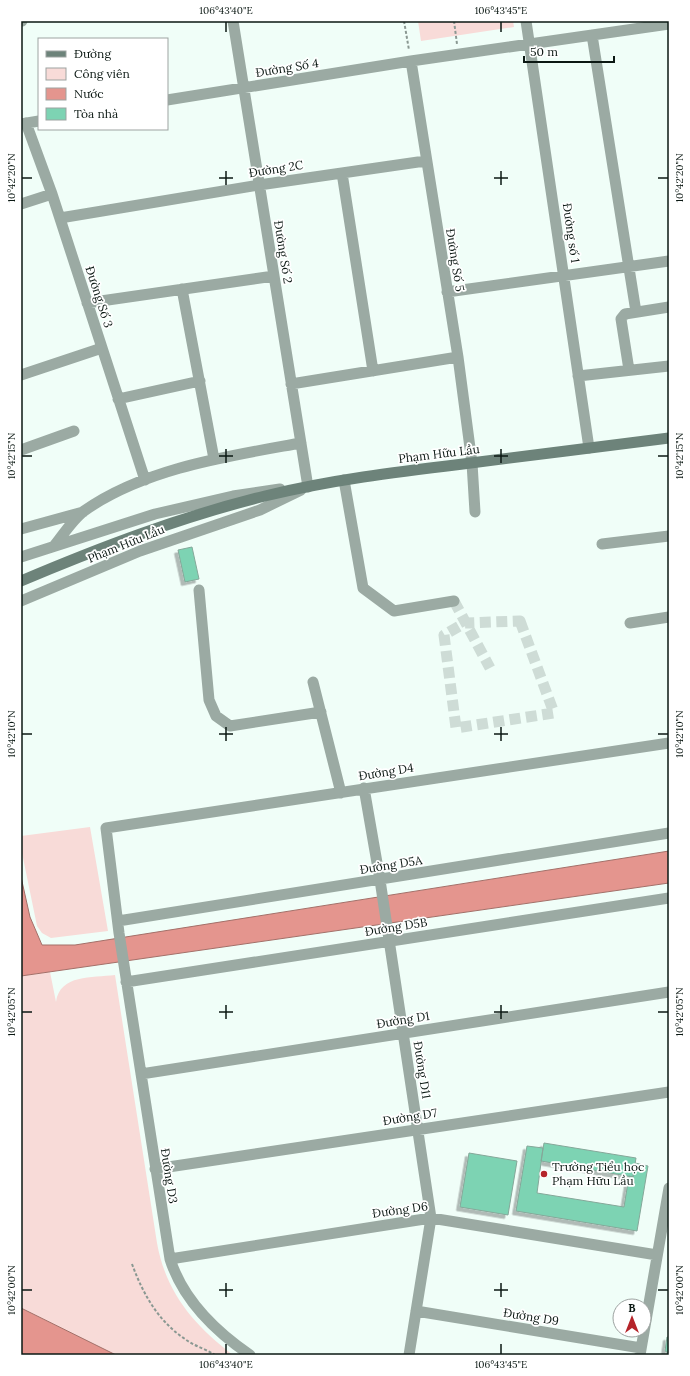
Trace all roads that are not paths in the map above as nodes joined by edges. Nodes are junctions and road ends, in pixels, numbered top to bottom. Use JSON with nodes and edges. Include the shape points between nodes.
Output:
{"nodes":[{"id":1,"x":233,"y":21,"type":"edge"},
{"id":2,"x":526,"y":21,"type":"edge"},
{"id":3,"x":669,"y":24,"type":"edge"},
{"id":4,"x":592,"y":35,"type":"junction"},
{"id":5,"x":529,"y":44,"type":"junction"},
{"id":6,"x":411,"y":61,"type":"junction"},
{"id":7,"x":244,"y":88,"type":"junction"},
{"id":8,"x":168,"y":100,"type":"edge"},
{"id":9,"x":38,"y":121,"type":"edge"},
{"id":10,"x":24,"y":124,"type":"edge"},
{"id":11,"x":425,"y":161,"type":"junction"},
{"id":12,"x":342,"y":173,"type":"junction"},
{"id":13,"x":259,"y":185,"type":"junction"},
{"id":14,"x":52,"y":194,"type":"junction"},
{"id":15,"x":21,"y":204,"type":"edge"},
{"id":16,"x":60,"y":218,"type":"junction"},
{"id":17,"x":669,"y":261,"type":"edge"},
{"id":18,"x":629,"y":267,"type":"junction"},
{"id":19,"x":274,"y":276,"type":"junction"},
{"id":20,"x":564,"y":276,"type":"junction"},
{"id":21,"x":182,"y":289,"type":"junction"},
{"id":22,"x":447,"y":292,"type":"junction"},
{"id":23,"x":88,"y":303,"type":"junction"},
{"id":24,"x":669,"y":307,"type":"edge"},
{"id":25,"x":636,"y":312,"type":"junction"},
{"id":26,"x":102,"y":348,"type":"junction"},
{"id":27,"x":458,"y":358,"type":"junction"},
{"id":28,"x":669,"y":366,"type":"edge"},
{"id":29,"x":629,"y":370,"type":"junction"},
{"id":30,"x":373,"y":371,"type":"junction"},
{"id":31,"x":21,"y":375,"type":"edge"},
{"id":32,"x":578,"y":376,"type":"junction"},
{"id":33,"x":200,"y":381,"type":"junction"},
{"id":34,"x":291,"y":384,"type":"junction"},
{"id":35,"x":118,"y":399,"type":"junction"},
{"id":36,"x":74,"y":431,"type":"dead end"},
{"id":37,"x":669,"y":438,"type":"edge"},
{"id":38,"x":301,"y":443,"type":"junction"},
{"id":39,"x":589,"y":448,"type":"junction"},
{"id":40,"x":21,"y":450,"type":"edge"},
{"id":41,"x":214,"y":459,"type":"junction"},
{"id":42,"x":472,"y":463,"type":"junction"},
{"id":43,"x":145,"y":480,"type":"junction"},
{"id":44,"x":344,"y":480,"type":"junction"},
{"id":45,"x":308,"y":487,"type":"junction"},
{"id":46,"x":83,"y":512,"type":"junction"},
{"id":47,"x":475,"y":512,"type":"dead end"},
{"id":48,"x":21,"y":529,"type":"edge"},
{"id":49,"x":669,"y":536,"type":"edge"},
{"id":50,"x":602,"y":544,"type":"dead end"},
{"id":51,"x":54,"y":546,"type":"junction"},
{"id":52,"x":21,"y":557,"type":"edge"},
{"id":53,"x":21,"y":581,"type":"edge"},
{"id":54,"x":198,"y":590,"type":"dead end"},
{"id":55,"x":21,"y":601,"type":"edge"},
{"id":56,"x":454,"y":601,"type":"dead end"},
{"id":57,"x":669,"y":618,"type":"edge"},
{"id":58,"x":630,"y":623,"type":"dead end"},
{"id":59,"x":313,"y":682,"type":"dead end"},
{"id":60,"x":321,"y":712,"type":"junction"},
{"id":61,"x":669,"y":743,"type":"edge"},
{"id":62,"x":364,"y":788,"type":"junction"},
{"id":63,"x":341,"y":793,"type":"junction"},
{"id":64,"x":669,"y":833,"type":"edge"},
{"id":65,"x":380,"y":880,"type":"junction"},
{"id":66,"x":669,"y":898,"type":"edge"},
{"id":67,"x":118,"y":921,"type":"junction"},
{"id":68,"x":388,"y":937,"type":"junction"},
{"id":69,"x":126,"y":982,"type":"junction"},
{"id":70,"x":669,"y":992,"type":"edge"},
{"id":71,"x":403,"y":1033,"type":"junction"},
{"id":72,"x":140,"y":1074,"type":"junction"},
{"id":73,"x":669,"y":1092,"type":"edge"},
{"id":74,"x":418,"y":1129,"type":"junction"},
{"id":75,"x":155,"y":1169,"type":"junction"},
{"id":76,"x":669,"y":1188,"type":"edge"},
{"id":77,"x":431,"y":1218,"type":"junction"},
{"id":78,"x":658,"y":1255,"type":"junction"},
{"id":79,"x":170,"y":1259,"type":"junction"},
{"id":80,"x":416,"y":1311,"type":"junction"},
{"id":81,"x":641,"y":1352,"type":"edge"},
{"id":82,"x":250,"y":1355,"type":"edge"},
{"id":83,"x":408,"y":1355,"type":"edge"}],
"edges":[{"from":1,"to":7,"type":"street","name":"Đường Số 2"},
{"from":2,"to":5,"type":"street","name":"Đường số 1"},
{"from":3,"to":4,"type":"street"},
{"from":4,"to":5,"type":"street"},
{"from":4,"to":18,"type":"street"},
{"from":5,"to":6,"type":"street"},
{"from":5,"to":20,"type":"street","name":"Đường số 1"},
{"from":6,"to":7,"type":"street","name":"Đường Số 4"},
{"from":6,"to":11,"type":"street","name":"Đường Số 5"},
{"from":7,"to":8,"type":"street","name":"Đường Số 4"},
{"from":7,"to":13,"type":"street","name":"Đường Số 2"},
{"from":9,"to":10,"type":"street"},
{"from":10,"to":14,"type":"street","name":"Đường Số 3"},
{"from":11,"to":12,"type":"street","name":"Đường 2C"},
{"from":11,"to":22,"type":"street","name":"Đường Số 5"},
{"from":12,"to":13,"type":"street","name":"Đường 2C"},
{"from":12,"to":30,"type":"street"},
{"from":13,"to":16,"type":"street","name":"Đường 2C"},
{"from":13,"to":19,"type":"street","name":"Đường Số 2"},
{"from":14,"to":15,"type":"street"},
{"from":14,"to":16,"type":"street","name":"Đường Số 3"},
{"from":16,"to":23,"type":"street","name":"Đường Số 3"},
{"from":17,"to":18,"type":"street","name":"Đường Số 5"},
{"from":18,"to":20,"type":"street","name":"Đường Số 5"},
{"from":18,"to":25,"type":"street"},
{"from":19,"to":21,"type":"street"},
{"from":19,"to":34,"type":"street","name":"Đường Số 2"},
{"from":20,"to":22,"type":"street","name":"Đường Số 5"},
{"from":20,"to":32,"type":"street","name":"Đường số 1"},
{"from":21,"to":23,"type":"street"},
{"from":21,"to":33,"type":"street"},
{"from":22,"to":27,"type":"street","name":"Đường Số 5"},
{"from":23,"to":26,"type":"street","name":"Đường Số 3"},
{"from":24,"to":25,"type":"street"},
{"from":25,"to":29,"type":"street","via":[[625,314],[621,320]]},
{"from":26,"to":31,"type":"street"},
{"from":26,"to":35,"type":"street","name":"Đường Số 3"},
{"from":27,"to":30,"type":"street"},
{"from":27,"to":42,"type":"street","name":"Đường Số 5"},
{"from":28,"to":29,"type":"street"},
{"from":29,"to":32,"type":"street"},
{"from":30,"to":34,"type":"street"},
{"from":32,"to":39,"type":"street","name":"Đường số 1"},
{"from":33,"to":35,"type":"street"},
{"from":33,"to":41,"type":"street"},
{"from":34,"to":38,"type":"street","name":"Đường Số 2"},
{"from":35,"to":43,"type":"street","name":"Đường Số 3"},
{"from":36,"to":40,"type":"street"},
{"from":37,"to":39,"type":"main road","name":"Phạm Hữu Lầu"},
{"from":38,"to":41,"type":"street"},
{"from":38,"to":45,"type":"street","name":"Đường Số 2"},
{"from":39,"to":42,"type":"main road","name":"Phạm Hữu Lầu"},
{"from":41,"to":43,"type":"street"},
{"from":42,"to":44,"type":"main road","name":"Phạm Hữu Lầu"},
{"from":42,"to":47,"type":"street","name":"Đường Số 5"},
{"from":43,"to":46,"type":"street","via":[[117,492]]},
{"from":44,"to":45,"type":"main road","name":"Phạm Hữu Lầu"},
{"from":44,"to":56,"type":"street","via":[[363,588],[394,611]]},
{"from":45,"to":51,"type":"street","name":"Phạm Hữu Lầu","via":[[270,489],[155,514]]},
{"from":45,"to":53,"type":"main road","name":"Phạm Hữu Lầu","via":[[223,507],[135,535]]},
{"from":45,"to":55,"type":"street","name":"Phạm Hữu Lầu","via":[[260,510],[140,551]]},
{"from":46,"to":48,"type":"street"},
{"from":46,"to":51,"type":"street"},
{"from":49,"to":50,"type":"street"},
{"from":51,"to":52,"type":"street","name":"Phạm Hữu Lầu"},
{"from":54,"to":60,"type":"street","via":[[209,700],[216,716],[230,726]]},
{"from":57,"to":58,"type":"street"},
{"from":59,"to":60,"type":"street"},
{"from":60,"to":63,"type":"street"},
{"from":61,"to":62,"type":"street","name":"Đường D4"},
{"from":62,"to":63,"type":"street","name":"Đường D4"},
{"from":62,"to":65,"type":"street","name":"Đường D11"},
{"from":63,"to":67,"type":"street","name":"Đường D4","via":[[106,828]]},
{"from":64,"to":65,"type":"street","name":"Đường D5A"},
{"from":65,"to":67,"type":"street","name":"Đường D5A"},
{"from":65,"to":68,"type":"street","name":"Đường D11"},
{"from":66,"to":68,"type":"street","name":"Đường D5B"},
{"from":67,"to":69,"type":"street","name":"Đường D3"},
{"from":68,"to":69,"type":"street","name":"Đường D5B"},
{"from":68,"to":71,"type":"street","name":"Đường D11"},
{"from":69,"to":72,"type":"street","name":"Đường D3"},
{"from":70,"to":71,"type":"street","name":"Đường D1"},
{"from":71,"to":72,"type":"street","name":"Đường D1"},
{"from":71,"to":74,"type":"street","name":"Đường D11"},
{"from":72,"to":75,"type":"street","name":"Đường D3"},
{"from":73,"to":74,"type":"street","name":"Đường D7"},
{"from":74,"to":75,"type":"street","name":"Đường D7"},
{"from":74,"to":77,"type":"street","name":"Đường D11"},
{"from":75,"to":79,"type":"street","name":"Đường D3"},
{"from":76,"to":78,"type":"street"},
{"from":77,"to":78,"type":"street","name":"Đường D6"},
{"from":77,"to":79,"type":"street","name":"Đường D6"},
{"from":77,"to":80,"type":"street","name":"Đường D11"},
{"from":78,"to":81,"type":"street"},
{"from":79,"to":82,"type":"street","name":"Đường D3","via":[[178,1280],[191,1301],[213,1325]]},
{"from":80,"to":81,"type":"street","name":"Đường D9"},
{"from":80,"to":83,"type":"street","name":"Đường D11"}]}
